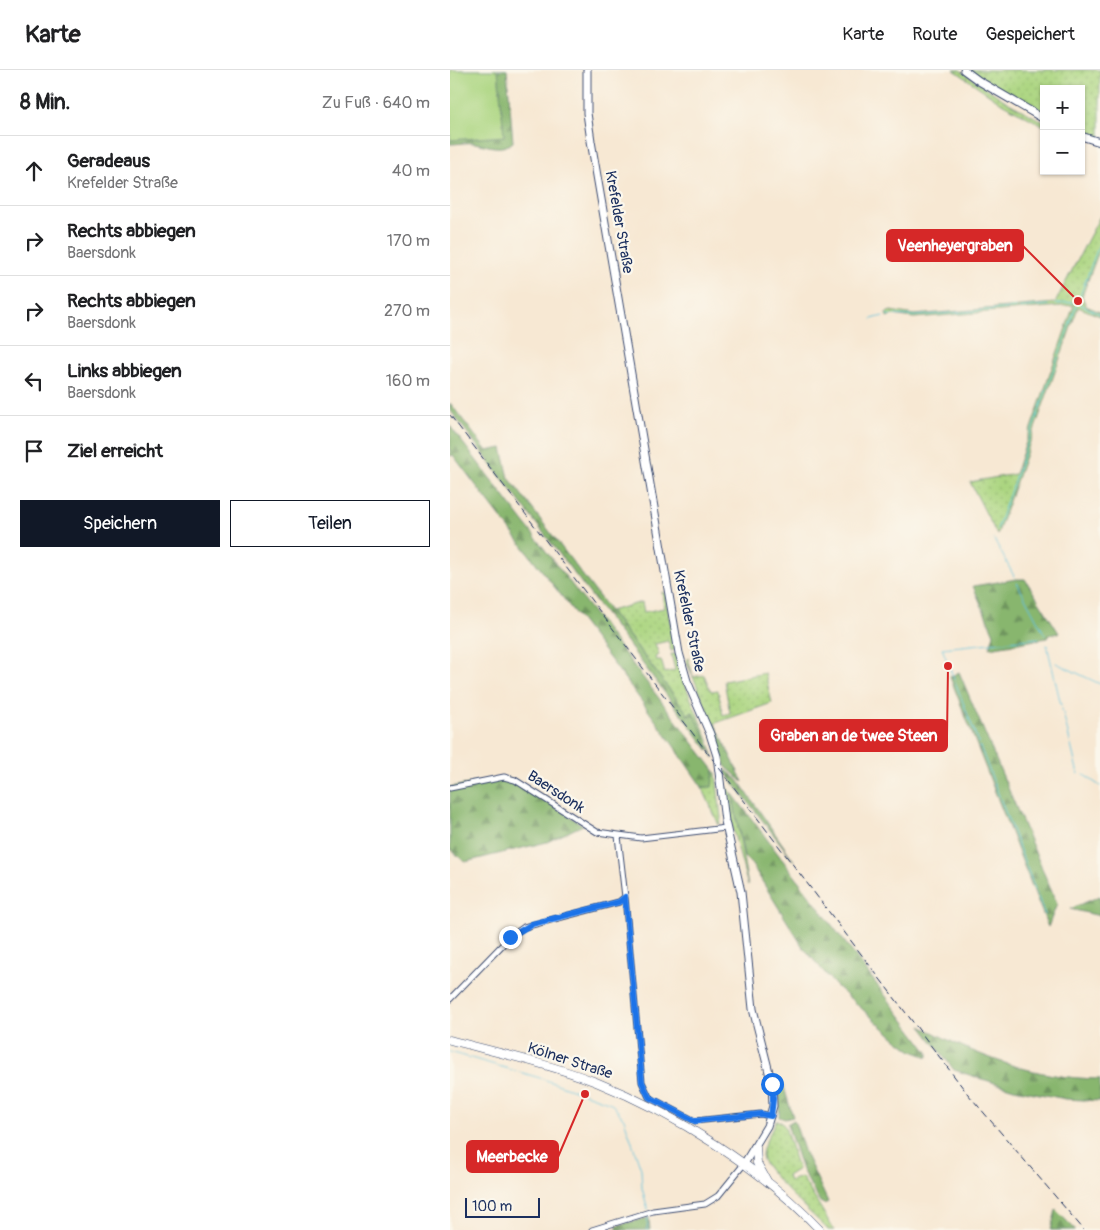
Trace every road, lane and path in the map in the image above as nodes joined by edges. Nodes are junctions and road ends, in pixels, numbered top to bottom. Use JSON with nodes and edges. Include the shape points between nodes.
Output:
{"nodes":[{"id":1,"x":586,"y":70,"type":"edge"},
{"id":2,"x":964,"y":70,"type":"edge"},
{"id":3,"x":1040,"y":117,"type":"edge"},
{"id":4,"x":1085,"y":137,"type":"edge"},
{"id":5,"x":1100,"y":142,"type":"edge"},
{"id":6,"x":450,"y":788,"type":"edge"},
{"id":7,"x":726,"y":828,"type":"junction"},
{"id":8,"x":618,"y":836,"type":"junction"},
{"id":9,"x":625,"y":897,"type":"junction"},
{"id":10,"x":450,"y":999,"type":"edge"},
{"id":11,"x":450,"y":1040,"type":"edge"},
{"id":12,"x":771,"y":1116,"type":"junction"},
{"id":13,"x":756,"y":1147,"type":"junction"},
{"id":14,"x":744,"y":1164,"type":"junction"},
{"id":15,"x":769,"y":1185,"type":"junction"},
{"id":16,"x":592,"y":1230,"type":"edge"},
{"id":17,"x":820,"y":1230,"type":"edge"}],
"edges":[{"from":1,"to":7,"type":"main road","name":"Krefelder Straße","via":[[586,106],[591,141],[679,653],[715,748]]},
{"from":2,"to":3,"type":"main road"},
{"from":4,"to":5,"type":"main road"},
{"from":6,"to":8,"type":"street","name":"Baersdonk","via":[[504,777],[515,780],[596,832]]},
{"from":7,"to":8,"type":"street","name":"Baersdonk","via":[[641,838]]},
{"from":7,"to":12,"type":"main road","name":"Krefelder Straße","via":[[741,892],[754,1009],[772,1084]]},
{"from":8,"to":9,"type":"street"},
{"from":9,"to":10,"type":"street","via":[[619,902],[524,926]]},
{"from":9,"to":12,"type":"street","via":[[645,1091],[649,1097],[695,1121],[761,1114]]},
{"from":11,"to":14,"type":"main road","name":"Kölner Straße","via":[[567,1072],[619,1092],[693,1130]]},
{"from":12,"to":13,"type":"main road","name":"Krefelder Straße"},
{"from":13,"to":14,"type":"main road","name":"Krefelder Straße"},
{"from":13,"to":15,"type":"main road","via":[[757,1163]]},
{"from":14,"to":15,"type":"main road","name":"Kölner Straße"},
{"from":14,"to":16,"type":"street","via":[[718,1196],[705,1204],[653,1211]]},
{"from":15,"to":17,"type":"main road","name":"Kölner Straße"}]}
